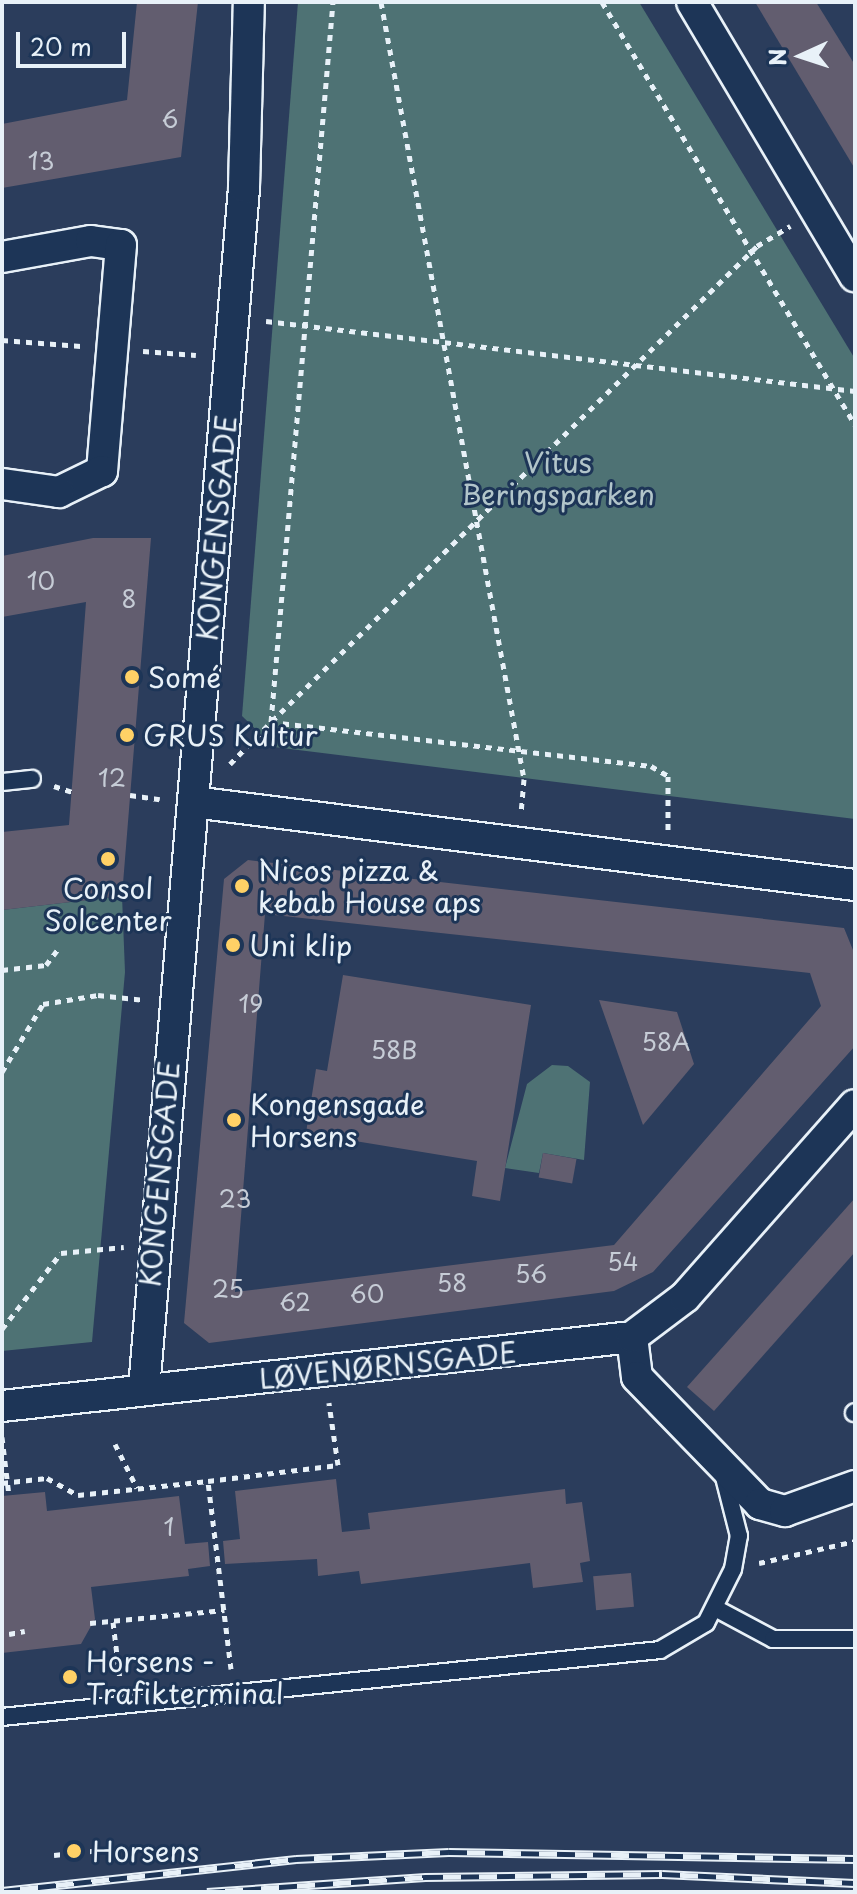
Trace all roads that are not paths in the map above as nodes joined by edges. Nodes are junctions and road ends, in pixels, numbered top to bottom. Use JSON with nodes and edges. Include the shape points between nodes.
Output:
{"nodes":[{"id":1,"x":249,"y":2,"type":"edge"},
{"id":2,"x":692,"y":2,"type":"edge"},
{"id":3,"x":2,"y":257,"type":"edge"},
{"id":4,"x":855,"y":276,"type":"edge"},
{"id":5,"x":2,"y":484,"type":"edge"},
{"id":6,"x":32,"y":779,"type":"dead end"},
{"id":7,"x":2,"y":782,"type":"edge"},
{"id":8,"x":193,"y":802,"type":"junction"},
{"id":9,"x":855,"y":885,"type":"edge"},
{"id":10,"x":855,"y":1105,"type":"edge"},
{"id":11,"x":632,"y":1337,"type":"junction"},
{"id":12,"x":144,"y":1389,"type":"junction"},
{"id":13,"x":2,"y":1406,"type":"edge"},
{"id":14,"x":720,"y":1465,"type":"junction"},
{"id":15,"x":855,"y":1486,"type":"edge"},
{"id":16,"x":715,"y":1608,"type":"junction"},
{"id":17,"x":855,"y":1639,"type":"edge"},
{"id":18,"x":2,"y":1717,"type":"edge"}],
"edges":[{"from":1,"to":8,"type":"street","name":"KONGENSGADE","via":[[233,318]]},
{"from":2,"to":4,"type":"street"},
{"from":3,"to":5,"type":"street","via":[[91,241],[121,245],[102,471],[59,492]]},
{"from":6,"to":7,"type":"lane"},
{"from":8,"to":9,"type":"street"},
{"from":8,"to":12,"type":"street","name":"KONGENSGADE"},
{"from":10,"to":11,"type":"street","name":"LØVENØRNSGADE","via":[[685,1297]]},
{"from":11,"to":12,"type":"street","name":"LØVENØRNSGADE","via":[[325,1375]]},
{"from":11,"to":14,"type":"street","via":[[637,1377]]},
{"from":12,"to":13,"type":"street","name":"LØVENØRNSGADE"},
{"from":14,"to":15,"type":"street","via":[[760,1504],[785,1511]]},
{"from":14,"to":16,"type":"lane","via":[[739,1536],[733,1569]]},
{"from":16,"to":17,"type":"lane","via":[[773,1639]]},
{"from":16,"to":18,"type":"lane","via":[[684,1640],[640,1653]]}]}
